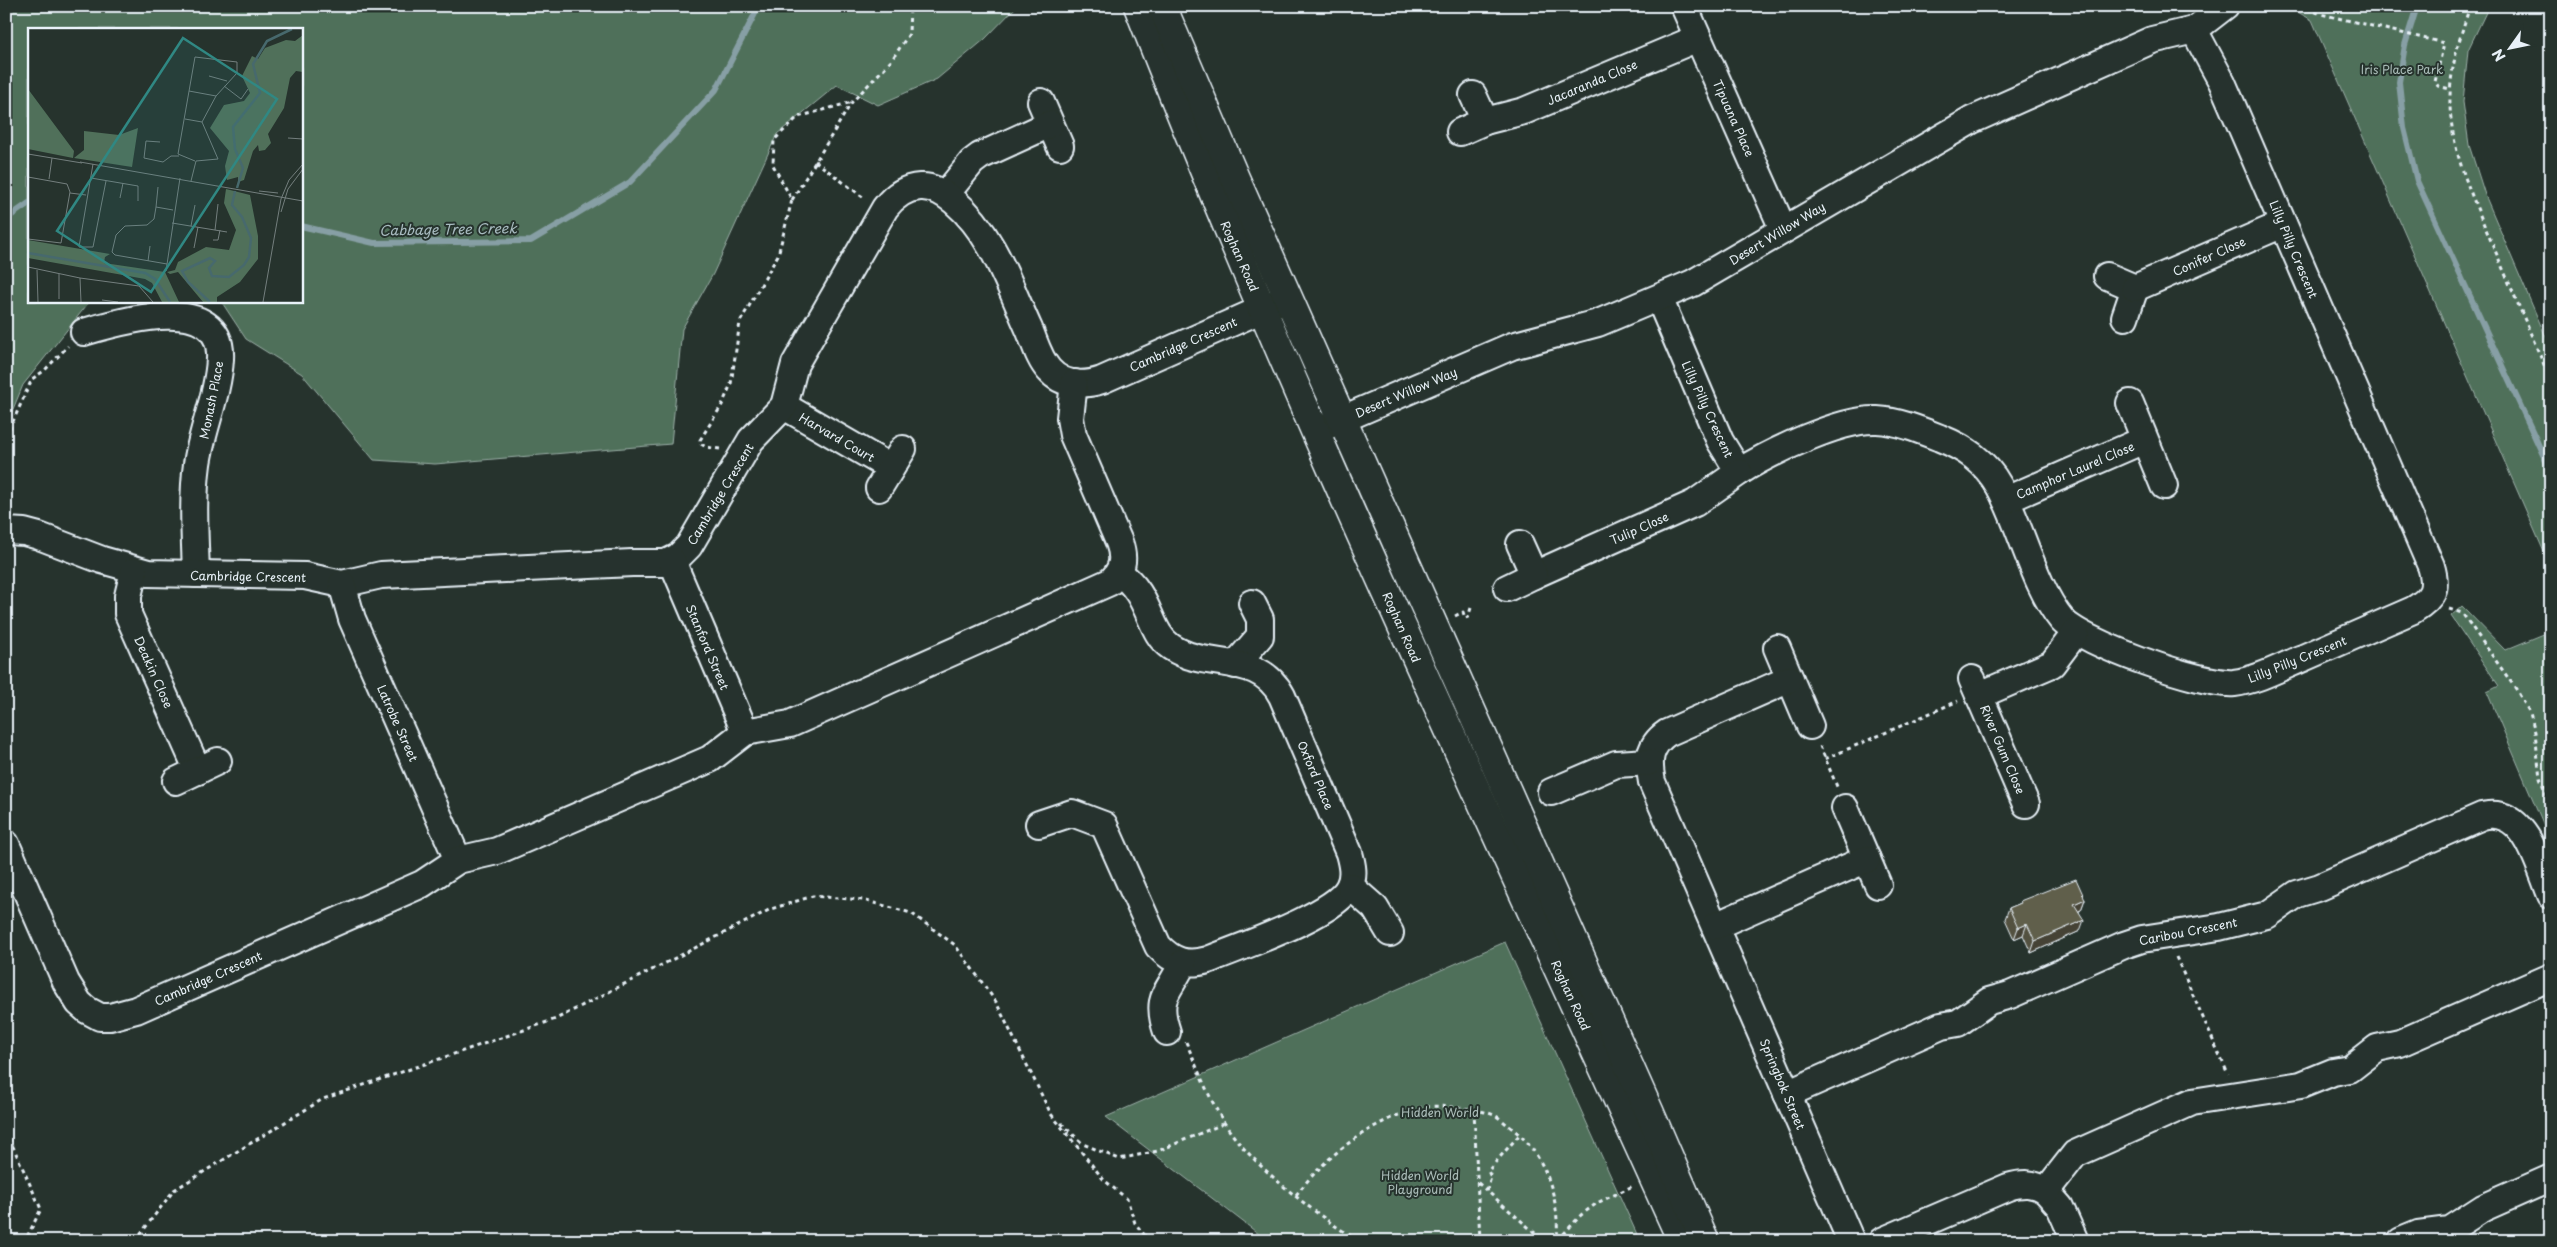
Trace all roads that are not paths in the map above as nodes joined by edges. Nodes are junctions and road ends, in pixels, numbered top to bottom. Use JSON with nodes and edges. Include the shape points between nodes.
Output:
{"nodes":[{"id":1,"x":1138,"y":6,"type":"edge"},
{"id":2,"x":1162,"y":6,"type":"edge"},
{"id":3,"x":1684,"y":6,"type":"edge"},
{"id":4,"x":2225,"y":6,"type":"edge"},
{"id":5,"x":2194,"y":30,"type":"junction"},
{"id":6,"x":1698,"y":38,"type":"junction"},
{"id":7,"x":1473,"y":96,"type":"dead end"},
{"id":8,"x":1485,"y":120,"type":"junction"},
{"id":9,"x":1050,"y":124,"type":"dead end"},
{"id":10,"x":1460,"y":132,"type":"dead end"},
{"id":11,"x":946,"y":194,"type":"junction"},
{"id":12,"x":2283,"y":224,"type":"junction"},
{"id":13,"x":1783,"y":229,"type":"junction"},
{"id":14,"x":2107,"y":276,"type":"dead end"},
{"id":15,"x":2135,"y":288,"type":"junction"},
{"id":16,"x":1289,"y":298,"type":"junction"},
{"id":17,"x":1659,"y":298,"type":"junction"},
{"id":18,"x":1263,"y":309,"type":"junction"},
{"id":19,"x":2125,"y":317,"type":"dead end"},
{"id":20,"x":84,"y":332,"type":"road end"},
{"id":21,"x":1074,"y":384,"type":"junction"},
{"id":22,"x":2130,"y":403,"type":"dead end"},
{"id":23,"x":784,"y":406,"type":"junction"},
{"id":24,"x":1342,"y":420,"type":"junction"},
{"id":25,"x":1315,"y":432,"type":"junction"},
{"id":26,"x":2144,"y":440,"type":"junction"},
{"id":27,"x":891,"y":468,"type":"dead end"},
{"id":28,"x":1739,"y":472,"type":"junction"},
{"id":29,"x":2164,"y":486,"type":"dead end"},
{"id":30,"x":2006,"y":500,"type":"junction"},
{"id":31,"x":6,"y":531,"type":"edge"},
{"id":32,"x":1520,"y":544,"type":"dead end"},
{"id":33,"x":672,"y":561,"type":"junction"},
{"id":34,"x":134,"y":571,"type":"junction"},
{"id":35,"x":1119,"y":573,"type":"junction"},
{"id":36,"x":196,"y":574,"type":"junction"},
{"id":37,"x":1534,"y":575,"type":"junction"},
{"id":38,"x":342,"y":584,"type":"junction"},
{"id":39,"x":1507,"y":588,"type":"dead end"},
{"id":40,"x":1252,"y":603,"type":"dead end"},
{"id":41,"x":2076,"y":632,"type":"junction"},
{"id":42,"x":1777,"y":648,"type":"dead end"},
{"id":43,"x":1235,"y":665,"type":"junction"},
{"id":44,"x":1790,"y":678,"type":"junction"},
{"id":45,"x":1810,"y":726,"type":"road end"},
{"id":46,"x":746,"y":732,"type":"junction"},
{"id":47,"x":1649,"y":762,"type":"junction"},
{"id":48,"x":197,"y":771,"type":"dead end"},
{"id":49,"x":1551,"y":792,"type":"dead end"},
{"id":50,"x":2026,"y":804,"type":"dead end"},
{"id":51,"x":1845,"y":808,"type":"road end"},
{"id":52,"x":1039,"y":824,"type":"dead end"},
{"id":53,"x":6,"y":844,"type":"edge"},
{"id":54,"x":1867,"y":859,"type":"junction"},
{"id":55,"x":458,"y":860,"type":"junction"},
{"id":56,"x":1878,"y":885,"type":"dead end"},
{"id":57,"x":1350,"y":886,"type":"junction"},
{"id":58,"x":2551,"y":895,"type":"edge"},
{"id":59,"x":1715,"y":926,"type":"junction"},
{"id":60,"x":1390,"y":933,"type":"dead end"},
{"id":61,"x":1183,"y":963,"type":"junction"},
{"id":62,"x":2551,"y":977,"type":"edge"},
{"id":63,"x":1175,"y":1034,"type":"road end"},
{"id":64,"x":1787,"y":1094,"type":"junction"},
{"id":65,"x":2551,"y":1178,"type":"edge"},
{"id":66,"x":2046,"y":1191,"type":"junction"},
{"id":67,"x":2458,"y":1234,"type":"edge"},
{"id":68,"x":1682,"y":1241,"type":"edge"},
{"id":69,"x":1705,"y":1241,"type":"edge"},
{"id":70,"x":1851,"y":1241,"type":"edge"},
{"id":71,"x":1882,"y":1241,"type":"edge"},
{"id":72,"x":2075,"y":1241,"type":"edge"},
{"id":73,"x":2401,"y":1241,"type":"edge"}],
"edges":[{"from":1,"to":18,"type":"main road","name":"Roghan Road","via":[[1190,141]]},
{"from":2,"to":16,"type":"main road","name":"Roghan Road"},
{"from":3,"to":6,"type":"street","name":"Tipuana Place"},
{"from":4,"to":5,"type":"street","name":"Desert Willow Way"},
{"from":5,"to":12,"type":"street","name":"Lilly Pilly Crescent","via":[[2222,82]]},
{"from":5,"to":13,"type":"street","name":"Desert Willow Way","via":[[2152,40],[1972,120]]},
{"from":6,"to":8,"type":"street","name":"Jacaranda Close","via":[[1524,111]]},
{"from":6,"to":13,"type":"street","name":"Tipuana Place"},
{"from":7,"to":8,"type":"street"},
{"from":8,"to":10,"type":"street","name":"Jacaranda Close"},
{"from":9,"to":11,"type":"street","via":[[980,156]]},
{"from":11,"to":21,"type":"street","via":[[972,219],[990,245],[1044,363],[1057,377]]},
{"from":11,"to":23,"type":"street","via":[[925,187],[914,188],[891,200],[795,364]]},
{"from":12,"to":15,"type":"street","name":"Conifer Close"},
{"from":12,"to":41,"type":"street","name":"Lilly Pilly Crescent","via":[[2430,566],[2435,585],[2428,600],[2413,610],[2264,675],[2234,683],[2189,675]]},
{"from":13,"to":17,"type":"street","name":"Desert Willow Way","via":[[1693,282]]},
{"from":14,"to":15,"type":"street"},
{"from":15,"to":19,"type":"street"},
{"from":16,"to":18,"type":"street","name":"Cambridge Crescent"},
{"from":16,"to":24,"type":"main road","name":"Roghan Road"},
{"from":17,"to":24,"type":"street","name":"Desert Willow Way","via":[[1576,330],[1512,346]]},
{"from":17,"to":28,"type":"street","name":"Lilly Pilly Crescent","via":[[1720,441]]},
{"from":18,"to":21,"type":"street","name":"Cambridge Crescent","via":[[1102,380]]},
{"from":18,"to":25,"type":"main road","name":"Roghan Road"},
{"from":20,"to":36,"type":"street","name":"Monash Place","via":[[125,320],[174,316],[204,324],[215,338],[220,359],[197,462],[195,486]]},
{"from":21,"to":35,"type":"street","via":[[1070,418],[1072,435],[1121,549],[1123,564]]},
{"from":22,"to":26,"type":"street","name":"Camphor Laurel Close"},
{"from":23,"to":27,"type":"street","name":"Harvard Court"},
{"from":23,"to":33,"type":"street","name":"Cambridge Crescent","via":[[756,434],[689,546]]},
{"from":24,"to":25,"type":"street","name":"Desert Willow Way"},
{"from":24,"to":69,"type":"main road","name":"Roghan Road"},
{"from":25,"to":68,"type":"main road","name":"Roghan Road"},
{"from":26,"to":29,"type":"street","name":"Camphor Laurel Close"},
{"from":26,"to":30,"type":"street","name":"Camphor Laurel Close"},
{"from":28,"to":30,"type":"street","name":"Lilly Pilly Crescent","via":[[1766,456],[1823,432],[1877,420],[1923,431],[1972,454],[1991,474]]},
{"from":28,"to":37,"type":"street","name":"Tulip Close","via":[[1695,503]]},
{"from":30,"to":41,"type":"street","name":"Lilly Pilly Crescent","via":[[2052,604]]},
{"from":31,"to":34,"type":"street","name":"Cambridge Crescent","via":[[38,536]]},
{"from":32,"to":37,"type":"street"},
{"from":33,"to":38,"type":"street","name":"Cambridge Crescent","via":[[381,575]]},
{"from":33,"to":46,"type":"street","name":"Stanford Street"},
{"from":34,"to":36,"type":"street","name":"Cambridge Crescent"},
{"from":34,"to":48,"type":"street","name":"Deakin Close","via":[[128,614]]},
{"from":35,"to":43,"type":"street","name":"Oxford Place","via":[[1140,592],[1168,646],[1190,656]]},
{"from":35,"to":46,"type":"street","name":"Cambridge Crescent","via":[[1103,587],[790,724]]},
{"from":36,"to":38,"type":"street","name":"Cambridge Crescent","via":[[304,576]]},
{"from":37,"to":39,"type":"street","name":"Tulip Close"},
{"from":38,"to":55,"type":"street","name":"Latrobe Street","via":[[352,619]]},
{"from":40,"to":43,"type":"street","via":[[1260,619],[1260,636]]},
{"from":41,"to":50,"type":"street","name":"River Gum Close","via":[[2052,664],[1976,687]]},
{"from":42,"to":44,"type":"street"},
{"from":43,"to":57,"type":"street","name":"Oxford Place","via":[[1262,672],[1271,678],[1282,696],[1349,853]]},
{"from":44,"to":45,"type":"street"},
{"from":44,"to":47,"type":"street","via":[[1666,733],[1654,745]]},
{"from":46,"to":55,"type":"street","name":"Cambridge Crescent","via":[[710,759],[497,851]]},
{"from":47,"to":49,"type":"street","via":[[1616,764]]},
{"from":47,"to":59,"type":"street","name":"Springbok Street","via":[[1652,782]]},
{"from":51,"to":54,"type":"street"},
{"from":52,"to":61,"type":"street","via":[[1072,813],[1104,825],[1158,946],[1165,954]]},
{"from":53,"to":55,"type":"street","name":"Cambridge Crescent","via":[[72,994],[88,1022],[136,1010],[422,884]]},
{"from":54,"to":56,"type":"street"},
{"from":54,"to":59,"type":"street"},
{"from":57,"to":60,"type":"street","via":[[1375,908]]},
{"from":57,"to":61,"type":"street","via":[[1339,900],[1320,913],[1208,960],[1196,964]]},
{"from":58,"to":64,"type":"street","name":"Caribou Crescent","via":[[2519,825],[2505,816],[2489,815],[2320,887],[2296,894],[2267,915],[2124,945],[1994,999],[1958,1023],[1941,1026]]},
{"from":59,"to":64,"type":"street","name":"Springbok Street"},
{"from":61,"to":63,"type":"street","via":[[1162,1002],[1162,1016]]},
{"from":62,"to":66,"type":"street","via":[[2400,1043],[2377,1048],[2350,1069],[2290,1087],[2192,1102],[2075,1154]]},
{"from":64,"to":70,"type":"street","name":"Springbok Street"},
{"from":65,"to":67,"type":"street","via":[[2483,1208]]},
{"from":66,"to":71,"type":"street","via":[[2033,1184],[2008,1187]]},
{"from":66,"to":72,"type":"street","via":[[2060,1206]]},
{"from":67,"to":73,"type":"street","via":[[2418,1234]]}]}
